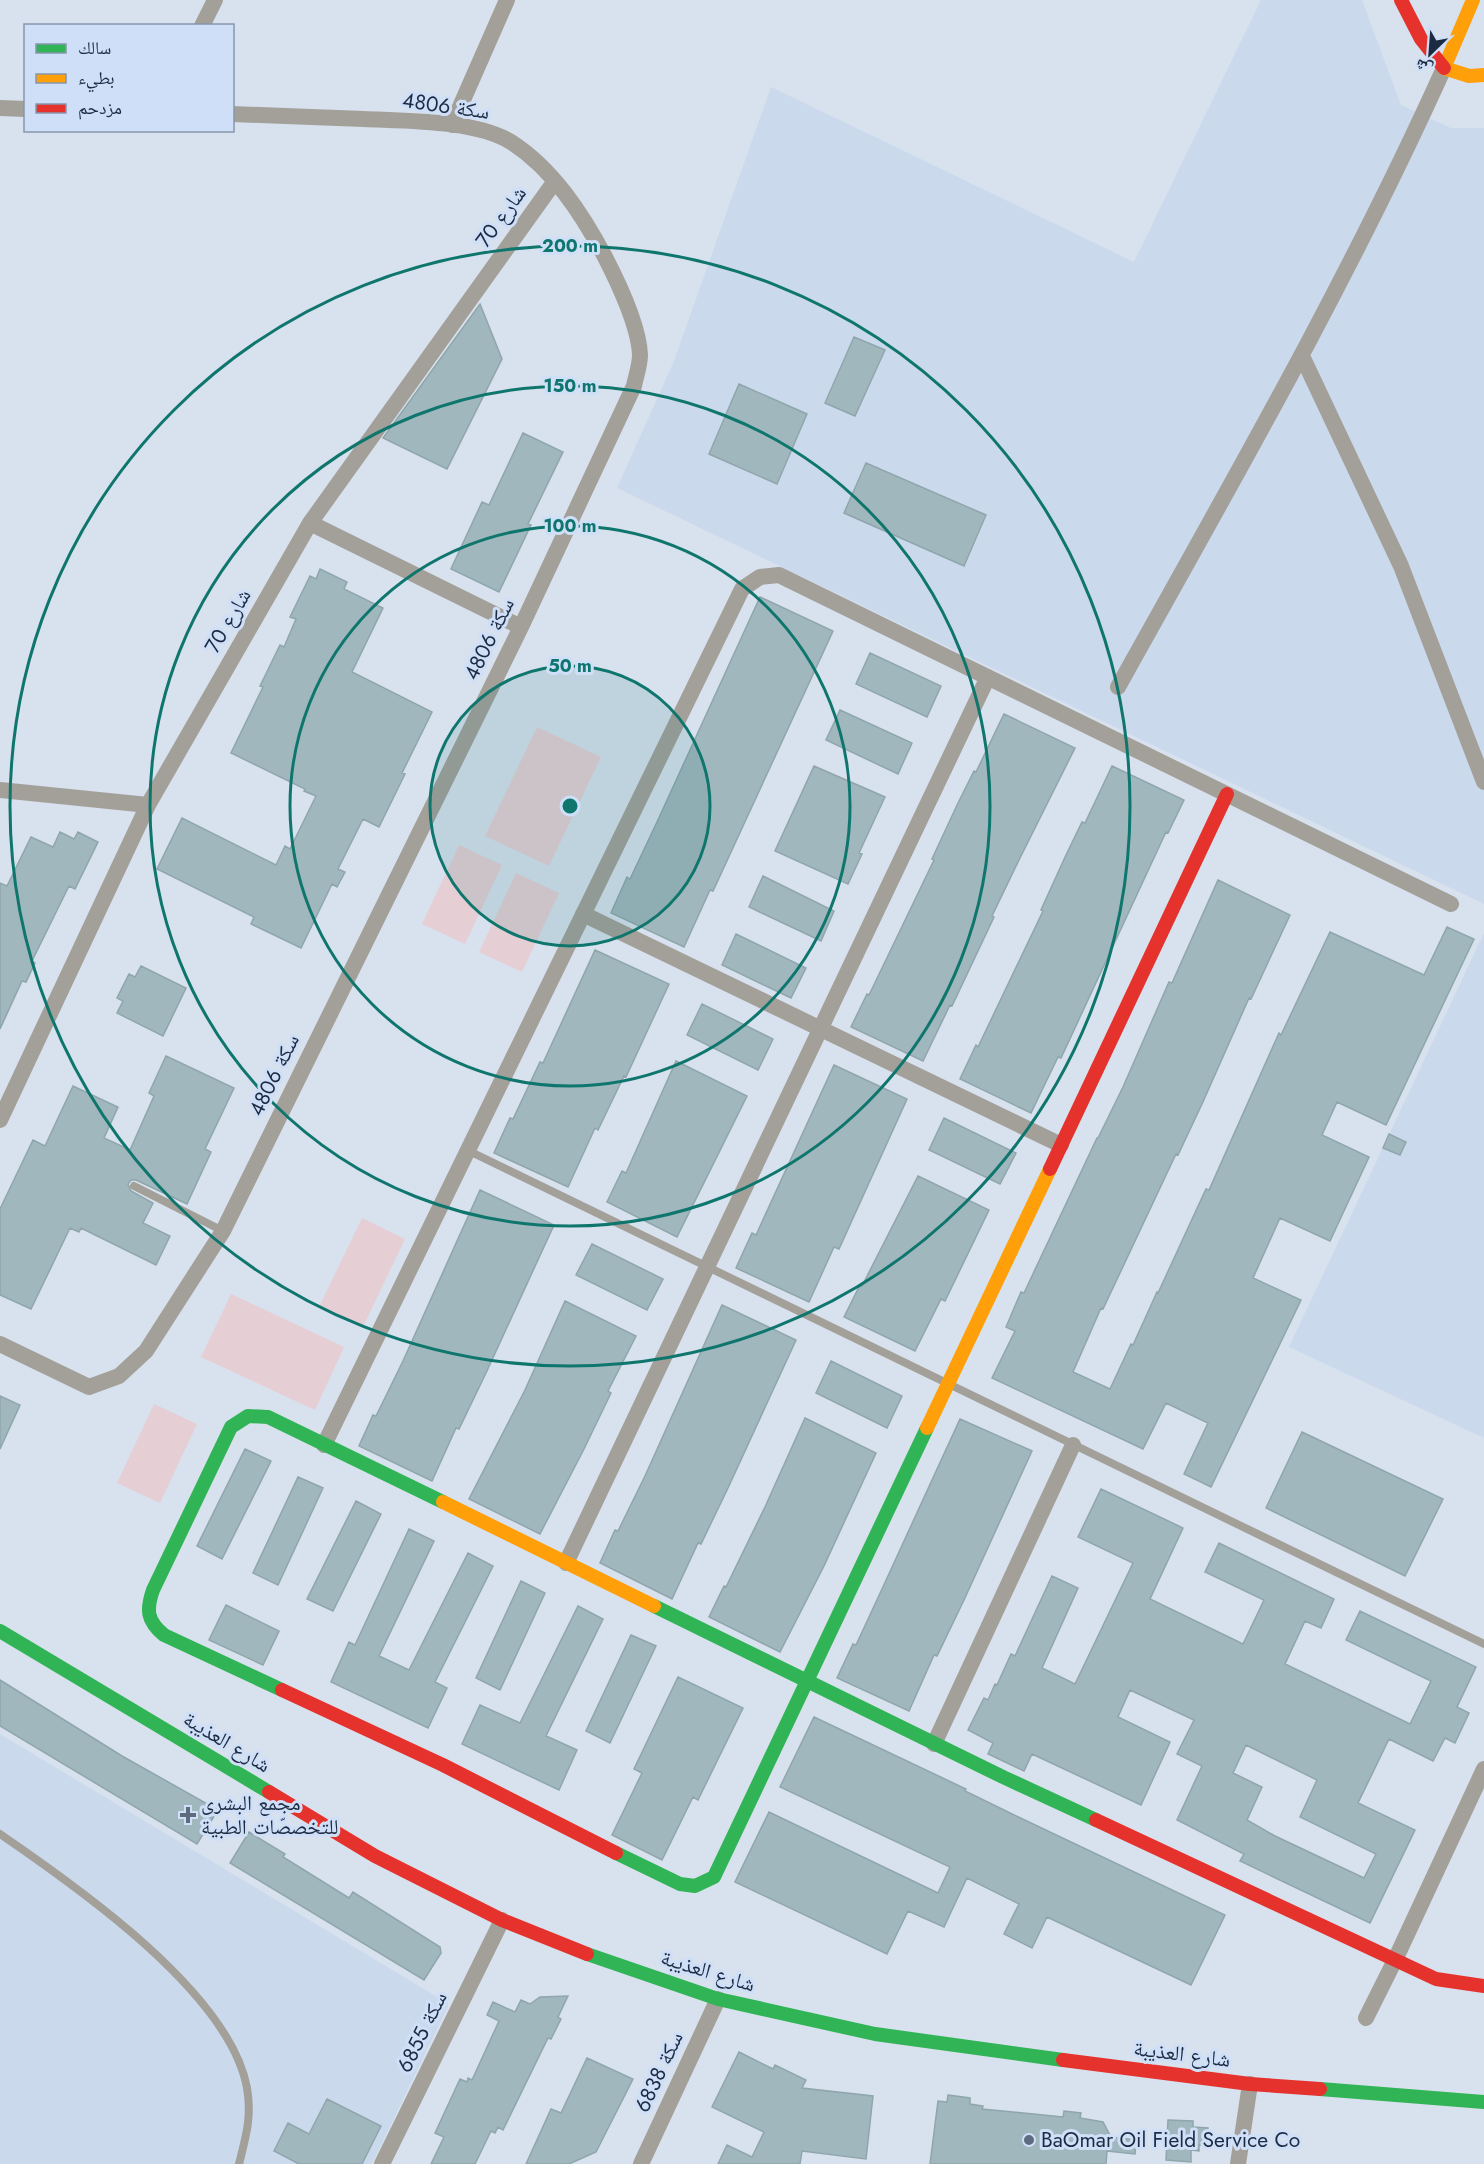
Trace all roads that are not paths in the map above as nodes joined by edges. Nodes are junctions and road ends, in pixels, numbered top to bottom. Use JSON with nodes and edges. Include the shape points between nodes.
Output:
{"nodes":[{"id":1,"x":216,"y":0,"type":"edge"},
{"id":2,"x":507,"y":0,"type":"edge"},
{"id":3,"x":1401,"y":0,"type":"edge"},
{"id":4,"x":1473,"y":0,"type":"edge"},
{"id":5,"x":203,"y":24,"type":"edge"},
{"id":6,"x":1444,"y":68,"type":"junction"},
{"id":7,"x":1484,"y":75,"type":"edge"},
{"id":8,"x":0,"y":108,"type":"edge"},
{"id":9,"x":24,"y":109,"type":"edge"},
{"id":10,"x":234,"y":114,"type":"edge"},
{"id":11,"x":452,"y":125,"type":"junction"},
{"id":12,"x":555,"y":181,"type":"junction"},
{"id":13,"x":1302,"y":356,"type":"junction"},
{"id":14,"x":310,"y":523,"type":"junction"},
{"id":15,"x":521,"y":627,"type":"junction"},
{"id":16,"x":988,"y":678,"type":"junction"},
{"id":17,"x":1118,"y":687,"type":"dead end"},
{"id":18,"x":1484,"y":782,"type":"edge"},
{"id":19,"x":1,"y":792,"type":"edge"},
{"id":20,"x":1227,"y":794,"type":"junction"},
{"id":21,"x":148,"y":805,"type":"junction"},
{"id":22,"x":1451,"y":904,"type":"dead end"},
{"id":23,"x":583,"y":914,"type":"junction"},
{"id":24,"x":820,"y":1030,"type":"junction"},
{"id":25,"x":0,"y":1120,"type":"edge"},
{"id":26,"x":1061,"y":1145,"type":"junction"},
{"id":27,"x":467,"y":1150,"type":"junction"},
{"id":28,"x":134,"y":1186,"type":"dead end"},
{"id":29,"x":223,"y":1231,"type":"junction"},
{"id":30,"x":707,"y":1267,"type":"junction"},
{"id":31,"x":0,"y":1344,"type":"edge"},
{"id":32,"x":948,"y":1384,"type":"junction"},
{"id":33,"x":324,"y":1445,"type":"junction"},
{"id":34,"x":1073,"y":1445,"type":"junction"},
{"id":35,"x":566,"y":1563,"type":"junction"},
{"id":36,"x":0,"y":1631,"type":"edge"},
{"id":37,"x":1484,"y":1644,"type":"edge"},
{"id":38,"x":807,"y":1681,"type":"junction"},
{"id":39,"x":934,"y":1744,"type":"junction"},
{"id":40,"x":1484,"y":1768,"type":"edge"},
{"id":41,"x":0,"y":1834,"type":"edge"},
{"id":42,"x":502,"y":1920,"type":"junction"},
{"id":43,"x":1395,"y":1960,"type":"junction"},
{"id":44,"x":1484,"y":1986,"type":"edge"},
{"id":45,"x":718,"y":1999,"type":"junction"},
{"id":46,"x":1366,"y":2019,"type":"dead end"},
{"id":47,"x":1250,"y":2084,"type":"junction"},
{"id":48,"x":1484,"y":2102,"type":"edge"},
{"id":49,"x":239,"y":2164,"type":"edge"},
{"id":50,"x":382,"y":2164,"type":"edge"},
{"id":51,"x":641,"y":2164,"type":"edge"},
{"id":52,"x":1238,"y":2164,"type":"edge"}],
"edges":[{"from":1,"to":5,"type":"street"},
{"from":2,"to":11,"type":"street"},
{"from":3,"to":6,"type":"main road","via":[[1421,39]]},
{"from":4,"to":6,"type":"main road"},
{"from":6,"to":7,"type":"main road","via":[[1469,76]]},
{"from":6,"to":13,"type":"street"},
{"from":8,"to":9,"type":"street"},
{"from":10,"to":11,"type":"street","name":"سكة 4806"},
{"from":11,"to":12,"type":"street","name":"سكة 4806","via":[[510,141]]},
{"from":12,"to":14,"type":"street","name":"شارع 70"},
{"from":12,"to":15,"type":"street","name":"سكة 4806","via":[[591,230],[611,267],[637,332],[640,356],[634,386]]},
{"from":13,"to":17,"type":"street"},
{"from":13,"to":18,"type":"street","via":[[1401,566]]},
{"from":14,"to":15,"type":"street"},
{"from":14,"to":21,"type":"street","name":"شارع 70"},
{"from":15,"to":29,"type":"street","name":"سكة 4806"},
{"from":16,"to":20,"type":"street"},
{"from":16,"to":23,"type":"street","via":[[779,575],[760,578],[742,589]]},
{"from":16,"to":24,"type":"street"},
{"from":19,"to":21,"type":"street"},
{"from":20,"to":22,"type":"street"},
{"from":20,"to":26,"type":"main road"},
{"from":21,"to":25,"type":"street","name":"شارع 70"},
{"from":23,"to":24,"type":"street"},
{"from":23,"to":27,"type":"street"},
{"from":24,"to":26,"type":"street"},
{"from":24,"to":30,"type":"street"},
{"from":26,"to":32,"type":"main road"},
{"from":27,"to":30,"type":"lane"},
{"from":27,"to":33,"type":"street"},
{"from":28,"to":29,"type":"lane"},
{"from":29,"to":31,"type":"street","name":"سكة 4806","via":[[146,1351],[120,1376],[89,1387]]},
{"from":30,"to":32,"type":"lane"},
{"from":30,"to":35,"type":"street"},
{"from":32,"to":34,"type":"lane"},
{"from":32,"to":38,"type":"main road"},
{"from":33,"to":35,"type":"main road"},
{"from":33,"to":38,"type":"main road","via":[[255,1415],[231,1426],[147,1605],[153,1627],[686,1887],[700,1886],[714,1876]]},
{"from":34,"to":37,"type":"lane"},
{"from":34,"to":39,"type":"street"},
{"from":35,"to":38,"type":"main road"},
{"from":36,"to":42,"type":"main road","name":"شارع العذيبة","via":[[375,1856]]},
{"from":38,"to":39,"type":"main road"},
{"from":39,"to":43,"type":"main road"},
{"from":40,"to":43,"type":"street"},
{"from":41,"to":49,"type":"lane","via":[[77,1888],[134,1935],[182,1980],[215,2019],[235,2050],[247,2087],[250,2123]]},
{"from":42,"to":45,"type":"main road","name":"شارع العذيبة","via":[[608,1962]]},
{"from":42,"to":50,"type":"street","name":"سكة 6855"},
{"from":43,"to":44,"type":"main road","via":[[1436,1979]]},
{"from":43,"to":46,"type":"street"},
{"from":45,"to":47,"type":"main road","name":"شارع العذيبة","via":[[875,2034]]},
{"from":45,"to":51,"type":"street","name":"سكة 6838"},
{"from":47,"to":48,"type":"main road","name":"شارع العذيبة"},
{"from":47,"to":52,"type":"street"}]}
